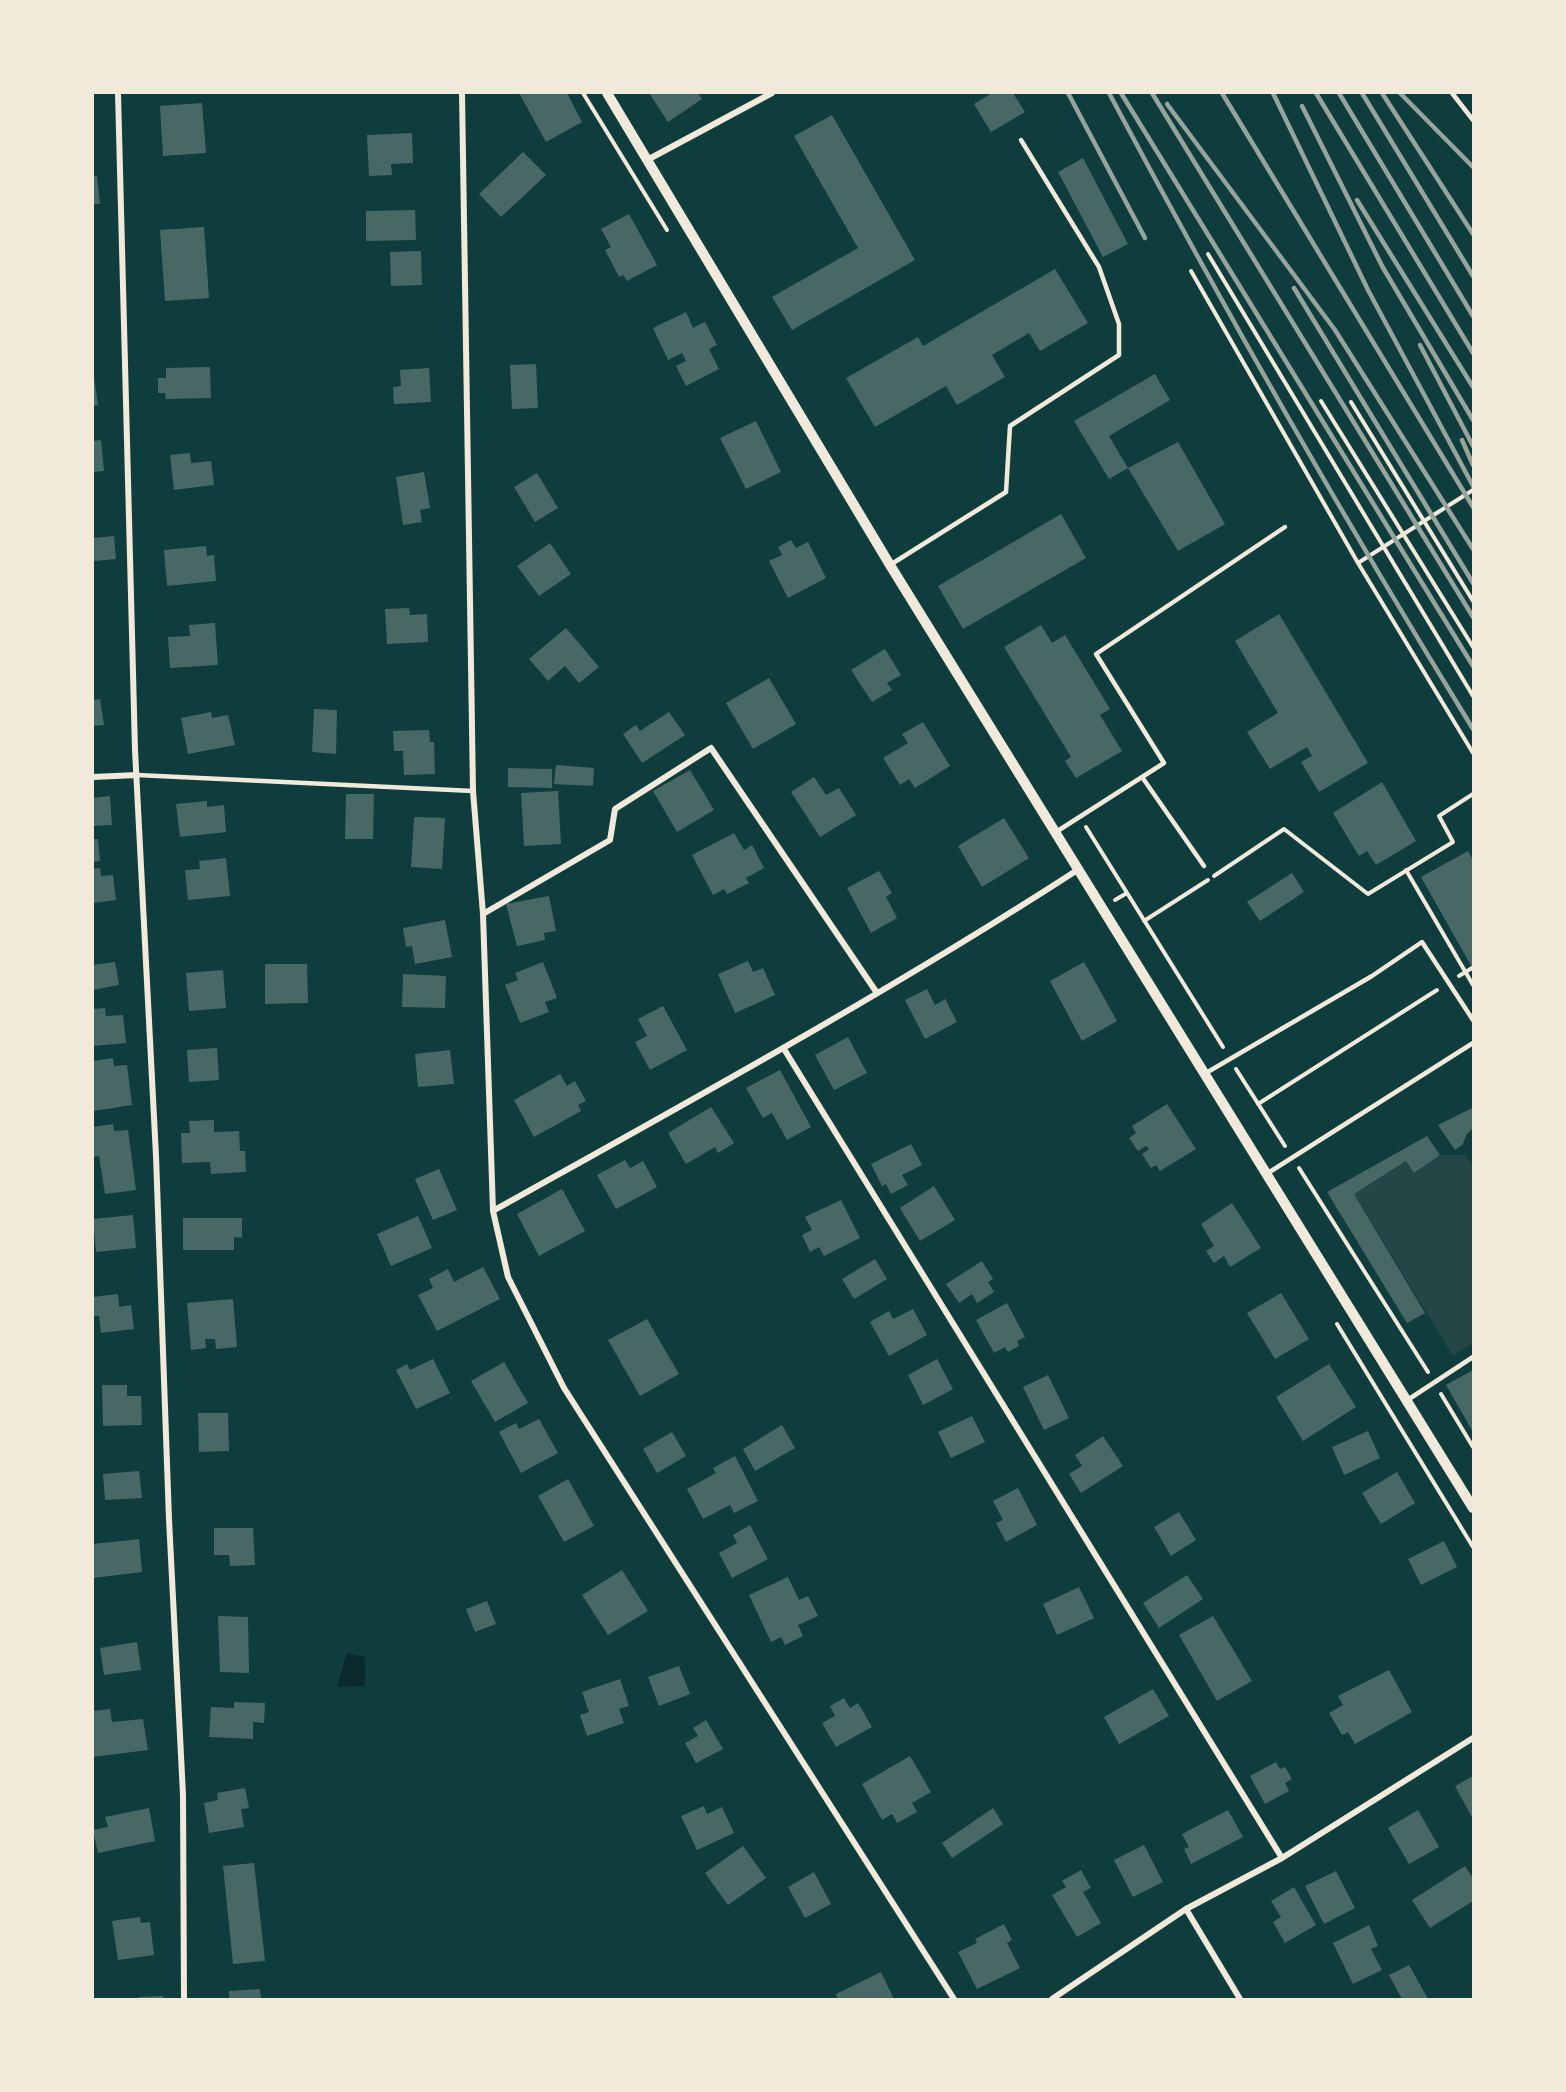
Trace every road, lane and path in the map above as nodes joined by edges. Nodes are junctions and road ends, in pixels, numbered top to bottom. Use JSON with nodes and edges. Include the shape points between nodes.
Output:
{"nodes":[{"id":1,"x":118,"y":93,"type":"edge"},
{"id":2,"x":462,"y":93,"type":"edge"},
{"id":3,"x":606,"y":93,"type":"edge"},
{"id":4,"x":772,"y":93,"type":"edge"},
{"id":5,"x":1452,"y":93,"type":"edge"},
{"id":6,"x":1473,"y":120,"type":"edge"},
{"id":7,"x":1022,"y":140,"type":"dead end"},
{"id":8,"x":649,"y":159,"type":"junction"},
{"id":9,"x":1208,"y":254,"type":"dead end"},
{"id":10,"x":1191,"y":271,"type":"dead end"},
{"id":11,"x":1321,"y":401,"type":"dead end"},
{"id":12,"x":1351,"y":402,"type":"dead end"},
{"id":13,"x":1473,"y":490,"type":"edge"},
{"id":14,"x":1425,"y":522,"type":"junction"},
{"id":15,"x":1286,"y":527,"type":"dead end"},
{"id":16,"x":1404,"y":536,"type":"junction"},
{"id":17,"x":1382,"y":548,"type":"junction"},
{"id":18,"x":1358,"y":563,"type":"junction"},
{"id":19,"x":890,"y":565,"type":"junction"},
{"id":20,"x":1473,"y":601,"type":"edge"},
{"id":21,"x":1473,"y":647,"type":"edge"},
{"id":22,"x":1473,"y":696,"type":"edge"},
{"id":23,"x":1473,"y":753,"type":"edge"},
{"id":24,"x":136,"y":775,"type":"junction"},
{"id":25,"x":93,"y":777,"type":"edge"},
{"id":26,"x":1142,"y":777,"type":"junction"},
{"id":27,"x":473,"y":791,"type":"junction"},
{"id":28,"x":1473,"y":794,"type":"edge"},
{"id":29,"x":1080,"y":816,"type":"junction"},
{"id":30,"x":1056,"y":832,"type":"junction"},
{"id":31,"x":1204,"y":866,"type":"dead end"},
{"id":32,"x":1079,"y":869,"type":"junction"},
{"id":33,"x":1406,"y":870,"type":"junction"},
{"id":34,"x":483,"y":914,"type":"junction"},
{"id":35,"x":1144,"y":921,"type":"junction"},
{"id":36,"x":1472,"y":968,"type":"edge"},
{"id":37,"x":1466,"y":972,"type":"junction"},
{"id":38,"x":1449,"y":983,"type":"junction"},
{"id":39,"x":1473,"y":985,"type":"edge"},
{"id":40,"x":877,"y":993,"type":"junction"},
{"id":41,"x":1473,"y":1020,"type":"edge"},
{"id":42,"x":1473,"y":1043,"type":"edge"},
{"id":43,"x":783,"y":1049,"type":"junction"},
{"id":44,"x":1230,"y":1059,"type":"junction"},
{"id":45,"x":1204,"y":1074,"type":"junction"},
{"id":46,"x":1258,"y":1104,"type":"junction"},
{"id":47,"x":1292,"y":1157,"type":"junction"},
{"id":48,"x":1266,"y":1174,"type":"junction"},
{"id":49,"x":493,"y":1212,"type":"junction"},
{"id":50,"x":1473,"y":1358,"type":"edge"},
{"id":51,"x":1434,"y":1383,"type":"junction"},
{"id":52,"x":1406,"y":1401,"type":"junction"},
{"id":53,"x":1473,"y":1447,"type":"edge"},
{"id":54,"x":1473,"y":1508,"type":"edge"},
{"id":55,"x":1473,"y":1738,"type":"edge"},
{"id":56,"x":1282,"y":1858,"type":"junction"},
{"id":57,"x":1186,"y":1909,"type":"junction"},
{"id":58,"x":184,"y":1999,"type":"edge"},
{"id":59,"x":954,"y":1999,"type":"edge"},
{"id":60,"x":1052,"y":1999,"type":"edge"},
{"id":61,"x":1240,"y":1999,"type":"edge"}],
"edges":[{"from":1,"to":24,"type":"street"},
{"from":2,"to":27,"type":"street"},
{"from":3,"to":8,"type":"street"},
{"from":4,"to":8,"type":"street"},
{"from":5,"to":6,"type":"lane"},
{"from":7,"to":19,"type":"lane","via":[[1099,267],[1119,324],[1119,354],[1010,426],[1006,492]]},
{"from":8,"to":19,"type":"street"},
{"from":9,"to":17,"type":"path"},
{"from":10,"to":18,"type":"path"},
{"from":11,"to":16,"type":"path"},
{"from":12,"to":14,"type":"path"},
{"from":13,"to":14,"type":"path"},
{"from":14,"to":16,"type":"path"},
{"from":14,"to":20,"type":"path"},
{"from":15,"to":26,"type":"lane","via":[[1096,654],[1164,763]]},
{"from":16,"to":17,"type":"path"},
{"from":16,"to":21,"type":"path"},
{"from":17,"to":18,"type":"path"},
{"from":17,"to":22,"type":"path"},
{"from":18,"to":23,"type":"path"},
{"from":19,"to":30,"type":"street"},
{"from":24,"to":25,"type":"street"},
{"from":24,"to":27,"type":"lane"},
{"from":24,"to":58,"type":"street","via":[[183,1795]]},
{"from":26,"to":29,"type":"lane"},
{"from":26,"to":31,"type":"lane"},
{"from":27,"to":34,"type":"street"},
{"from":28,"to":33,"type":"path","via":[[1439,816],[1453,842]]},
{"from":29,"to":30,"type":"lane"},
{"from":29,"to":35,"type":"path"},
{"from":30,"to":32,"type":"street"},
{"from":32,"to":40,"type":"street","via":[[979,934]]},
{"from":32,"to":45,"type":"street"},
{"from":33,"to":35,"type":"path","via":[[1368,894],[1284,830]]},
{"from":33,"to":37,"type":"path"},
{"from":34,"to":40,"type":"street","via":[[610,840],[615,809],[711,748]]},
{"from":34,"to":49,"type":"street"},
{"from":35,"to":44,"type":"path"},
{"from":36,"to":37,"type":"path"},
{"from":37,"to":38,"type":"path"},
{"from":37,"to":39,"type":"path"},
{"from":38,"to":41,"type":"lane"},
{"from":38,"to":44,"type":"lane","via":[[1422,942],[1372,976]]},
{"from":38,"to":46,"type":"path"},
{"from":40,"to":43,"type":"street"},
{"from":42,"to":47,"type":"lane"},
{"from":43,"to":49,"type":"street"},
{"from":43,"to":56,"type":"street"},
{"from":44,"to":45,"type":"lane"},
{"from":44,"to":46,"type":"path"},
{"from":45,"to":48,"type":"street"},
{"from":46,"to":47,"type":"path"},
{"from":47,"to":48,"type":"lane"},
{"from":47,"to":51,"type":"path"},
{"from":48,"to":52,"type":"street"},
{"from":49,"to":59,"type":"street","via":[[508,1277],[564,1388]]},
{"from":50,"to":51,"type":"lane"},
{"from":51,"to":52,"type":"lane"},
{"from":51,"to":53,"type":"path"},
{"from":52,"to":54,"type":"street"},
{"from":55,"to":56,"type":"street"},
{"from":56,"to":57,"type":"street"},
{"from":57,"to":60,"type":"street"},
{"from":57,"to":61,"type":"street"}]}
